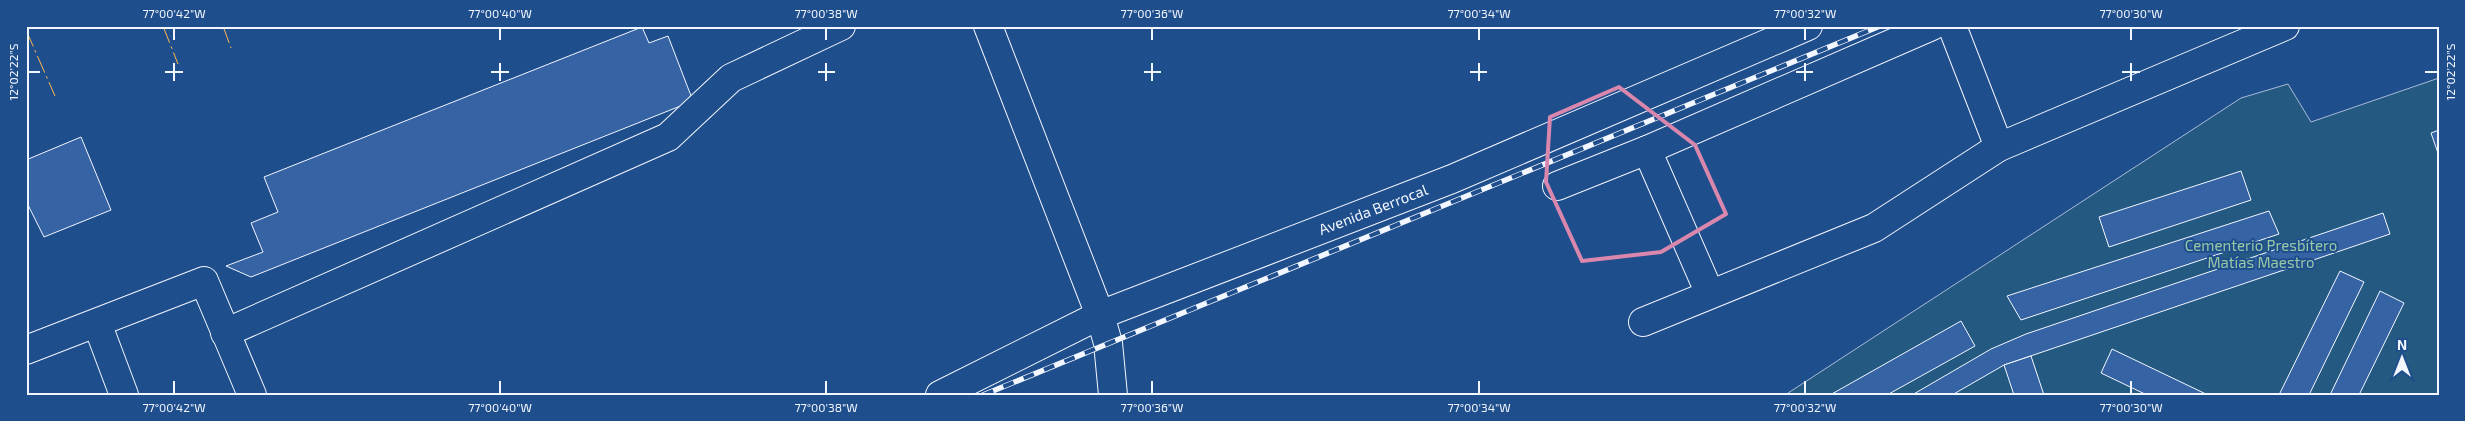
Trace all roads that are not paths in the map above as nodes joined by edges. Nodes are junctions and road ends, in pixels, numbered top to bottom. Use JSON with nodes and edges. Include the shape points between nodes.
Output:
{"nodes":[{"id":1,"x":841,"y":26,"type":"edge"},
{"id":2,"x":988,"y":26,"type":"edge"},
{"id":3,"x":1808,"y":26,"type":"edge"},
{"id":4,"x":1932,"y":26,"type":"edge"},
{"id":5,"x":1952,"y":26,"type":"edge"},
{"id":6,"x":2285,"y":26,"type":"edge"},
{"id":7,"x":2000,"y":147,"type":"junction"},
{"id":8,"x":1647,"y":150,"type":"junction"},
{"id":9,"x":1557,"y":186,"type":"dead end"},
{"id":10,"x":1710,"y":294,"type":"junction"},
{"id":11,"x":1100,"y":315,"type":"junction"},
{"id":12,"x":1643,"y":322,"type":"dead end"},
{"id":13,"x":97,"y":323,"type":"junction"},
{"id":14,"x":225,"y":332,"type":"junction"},
{"id":15,"x":26,"y":350,"type":"edge"},
{"id":16,"x":124,"y":395,"type":"edge"},
{"id":17,"x":252,"y":395,"type":"edge"},
{"id":18,"x":940,"y":395,"type":"edge"},
{"id":19,"x":1113,"y":395,"type":"edge"}],
"edges":[{"from":1,"to":14,"type":"street","via":[[731,78],[668,137]]},
{"from":2,"to":11,"type":"street"},
{"from":3,"to":11,"type":"street","name":"Avenida Berrocal","via":[[1452,179]]},
{"from":4,"to":8,"type":"street"},
{"from":5,"to":7,"type":"street"},
{"from":6,"to":7,"type":"street"},
{"from":7,"to":10,"type":"street","via":[[1874,228]]},
{"from":8,"to":9,"type":"street"},
{"from":8,"to":10,"type":"street"},
{"from":10,"to":12,"type":"street"},
{"from":11,"to":18,"type":"street","name":"Avenida Berrocal"},
{"from":11,"to":19,"type":"street","via":[[1108,343]]},
{"from":13,"to":14,"type":"street","via":[[204,281]]},
{"from":13,"to":15,"type":"street"},
{"from":13,"to":16,"type":"street"},
{"from":14,"to":17,"type":"street"}]}
